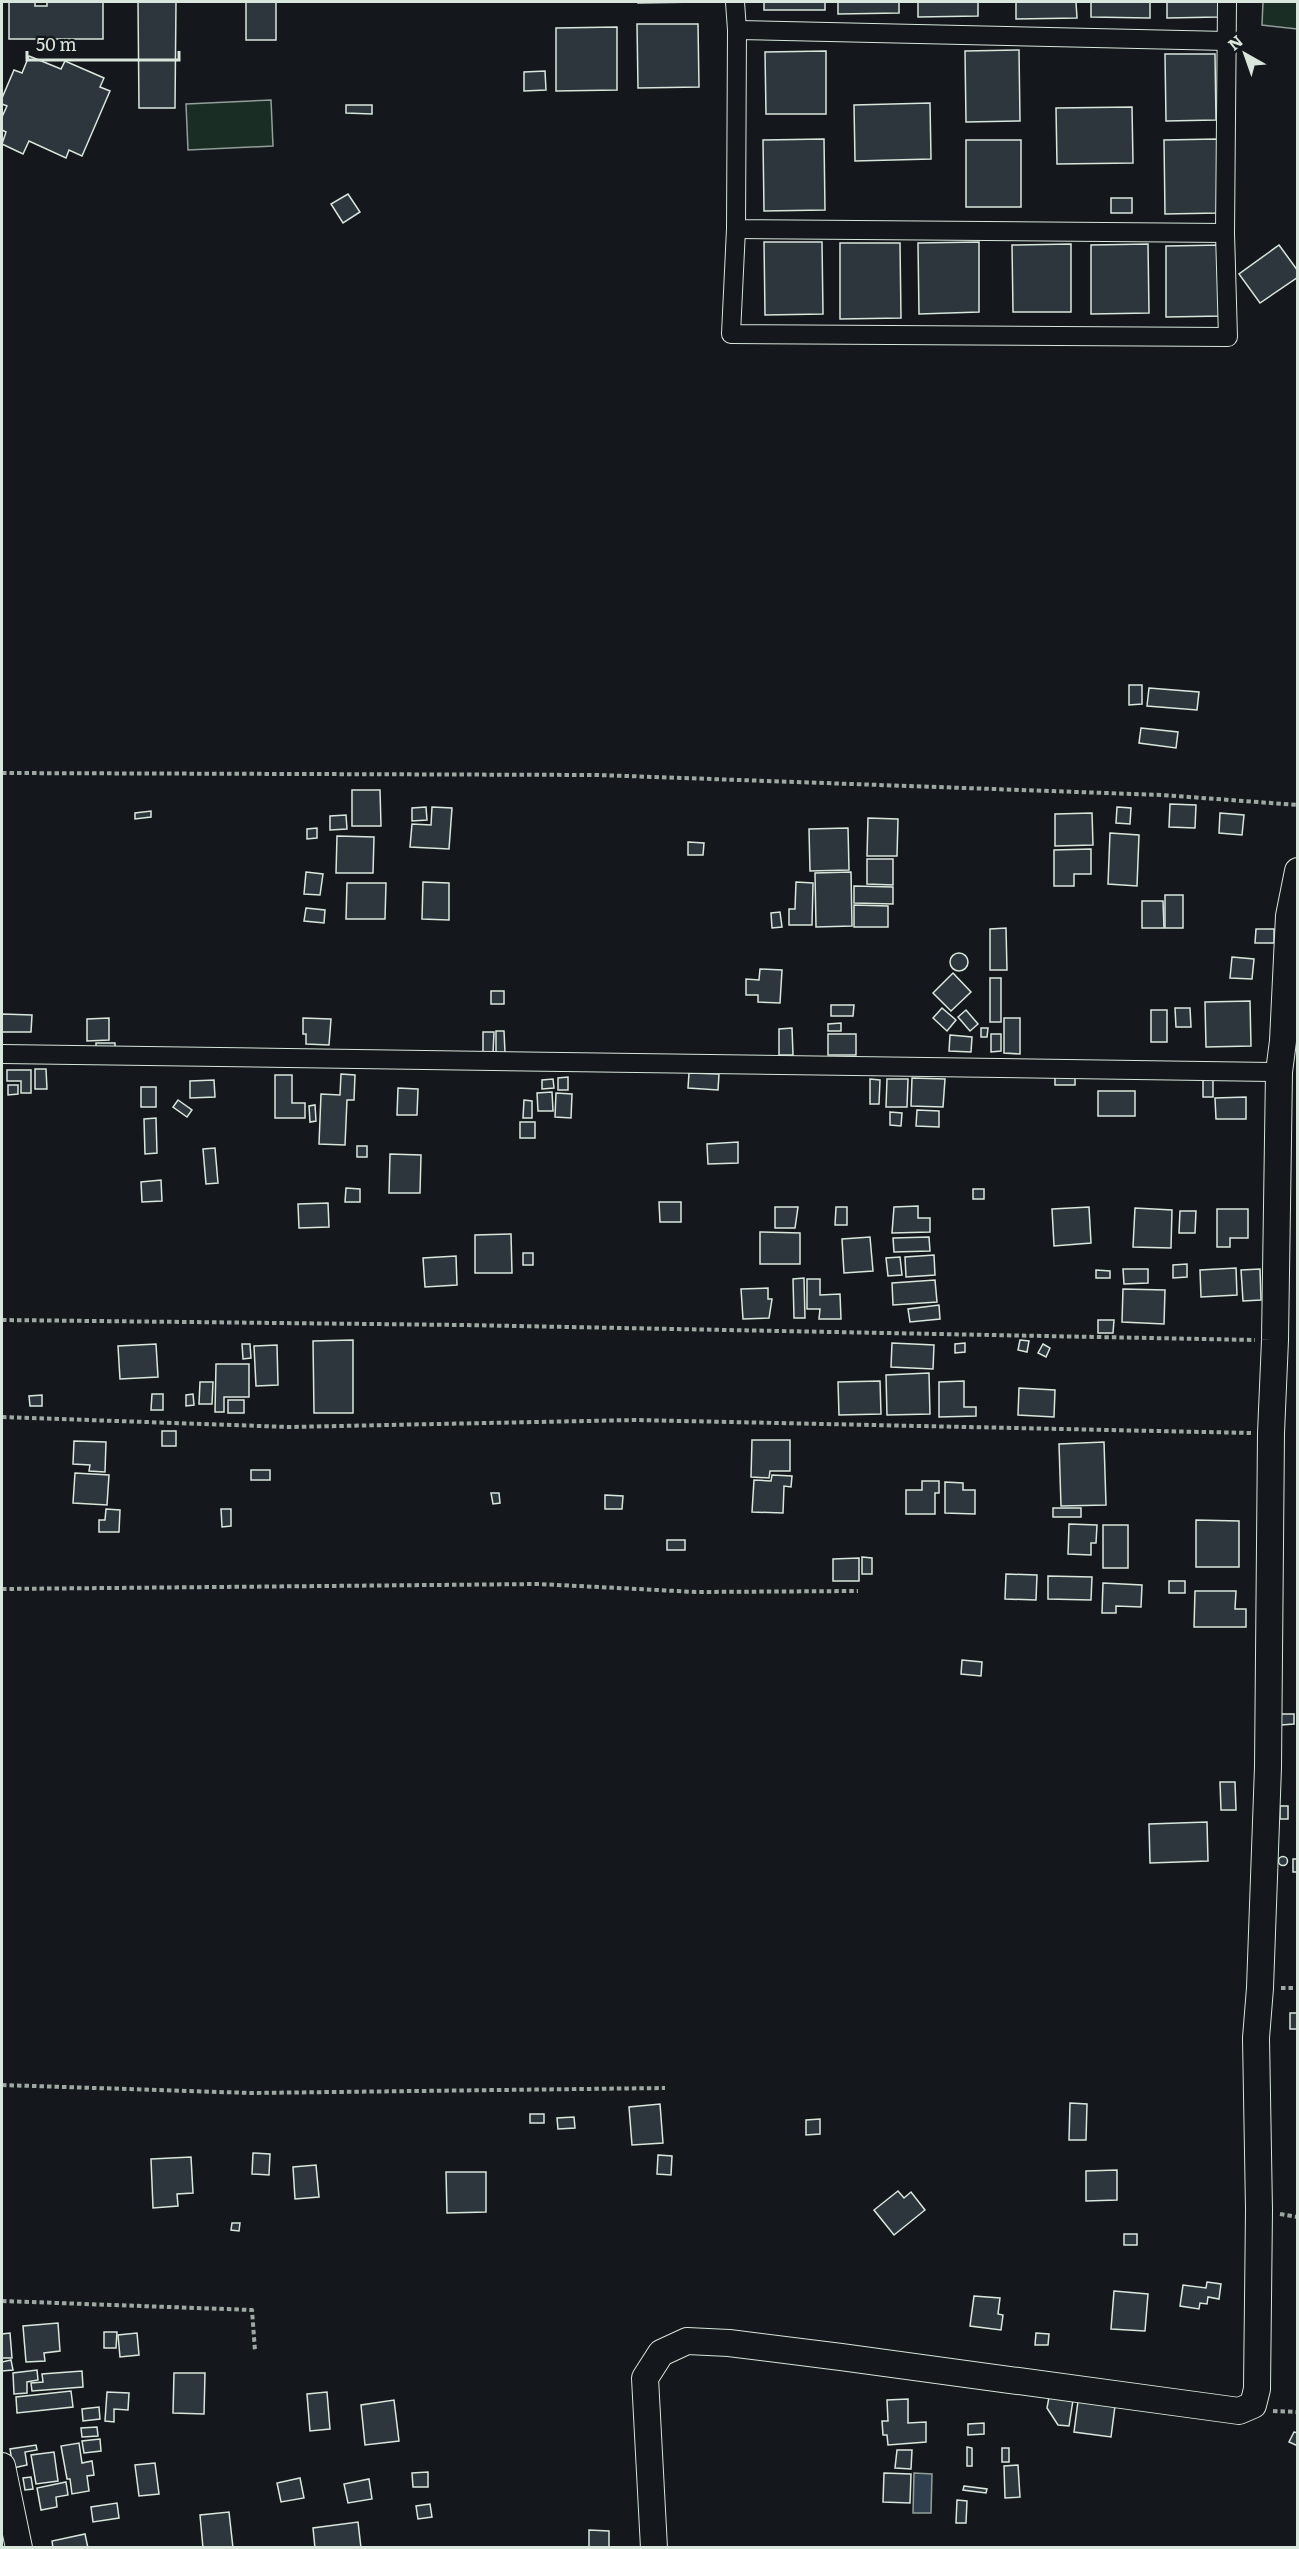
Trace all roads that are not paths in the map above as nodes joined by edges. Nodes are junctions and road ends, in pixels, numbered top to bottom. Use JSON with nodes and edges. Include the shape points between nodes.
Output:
{"nodes":[{"id":1,"x":735,"y":2,"type":"edge"},
{"id":2,"x":1227,"y":2,"type":"edge"},
{"id":3,"x":737,"y":30,"type":"junction"},
{"id":4,"x":1227,"y":41,"type":"junction"},
{"id":5,"x":736,"y":229,"type":"junction"},
{"id":6,"x":1225,"y":233,"type":"junction"},
{"id":7,"x":1298,"y":871,"type":"edge"},
{"id":8,"x":2,"y":1054,"type":"edge"},
{"id":9,"x":1279,"y":1072,"type":"junction"},
{"id":10,"x":2,"y":2466,"type":"edge"},
{"id":11,"x":19,"y":2547,"type":"edge"},
{"id":12,"x":654,"y":2547,"type":"edge"}],
"edges":[{"from":1,"to":3,"type":"street"},
{"from":2,"to":4,"type":"street"},
{"from":3,"to":4,"type":"street"},
{"from":3,"to":5,"type":"street"},
{"from":4,"to":6,"type":"street"},
{"from":5,"to":6,"type":"street"},
{"from":5,"to":6,"type":"street","via":[[731,334],[1228,337]]},
{"from":7,"to":9,"type":"street","via":[[1289,916]]},
{"from":8,"to":9,"type":"street"},
{"from":9,"to":12,"type":"street","via":[[1268,1767],[1256,2038],[1259,2210],[1257,2389],[1253,2405],[1239,2411],[841,2356],[687,2341],[661,2353],[645,2378]]},
{"from":10,"to":11,"type":"street"}]}
